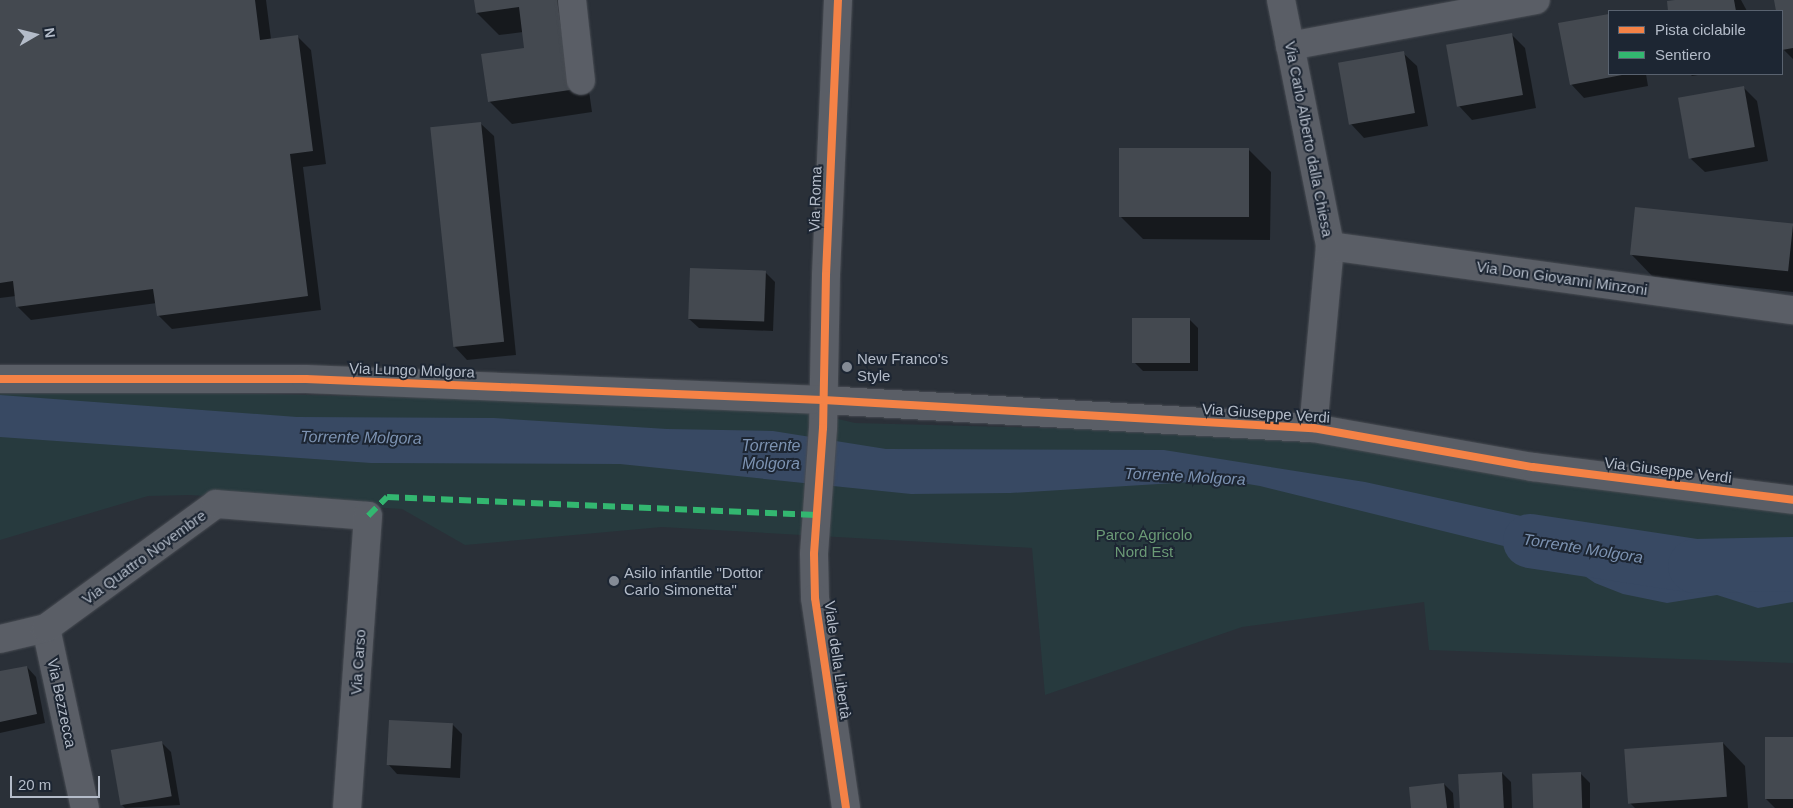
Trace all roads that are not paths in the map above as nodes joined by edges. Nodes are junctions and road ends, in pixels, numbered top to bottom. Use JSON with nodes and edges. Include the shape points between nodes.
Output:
{"nodes":[{"id":1,"x":572,"y":0,"type":"edge"},
{"id":2,"x":838,"y":0,"type":"edge"},
{"id":3,"x":1281,"y":0,"type":"edge"},
{"id":4,"x":1536,"y":0,"type":"edge"},
{"id":5,"x":1290,"y":46,"type":"junction"},
{"id":6,"x":581,"y":81,"type":"dead end"},
{"id":7,"x":1330,"y":246,"type":"junction"},
{"id":8,"x":1793,"y":310,"type":"edge"},
{"id":9,"x":0,"y":379,"type":"edge"},
{"id":10,"x":823,"y":400,"type":"junction"},
{"id":11,"x":822,"y":428,"type":"joint"},
{"id":12,"x":1313,"y":428,"type":"junction"},
{"id":13,"x":1793,"y":500,"type":"edge"},
{"id":14,"x":368,"y":516,"type":"joint"},
{"id":15,"x":46,"y":628,"type":"junction"},
{"id":16,"x":0,"y":639,"type":"edge"},
{"id":17,"x":85,"y":808,"type":"edge"},
{"id":18,"x":347,"y":808,"type":"edge"},
{"id":19,"x":846,"y":808,"type":"edge"}],
"edges":[{"from":1,"to":6,"type":"street"},
{"from":2,"to":10,"type":"street","name":"Via Roma"},
{"from":3,"to":5,"type":"street","name":"Via Carlo Alberto dalla Chiesa"},
{"from":4,"to":5,"type":"street"},
{"from":5,"to":7,"type":"street","name":"Via Carlo Alberto dalla Chiesa"},
{"from":7,"to":8,"type":"street","name":"Via Don Giovanni Minzoni"},
{"from":7,"to":12,"type":"street","name":"Via Carlo Alberto dalla Chiesa"},
{"from":9,"to":10,"type":"street","name":"Via Lungo Molgora","via":[[306,379]]},
{"from":10,"to":11,"type":"street","name":"Via Roma"},
{"from":10,"to":12,"type":"street","name":"Via Giuseppe Verdi"},
{"from":11,"to":19,"type":"street","name":"Viale della Libertà","via":[[815,598]]},
{"from":12,"to":13,"type":"street","name":"Via Giuseppe Verdi","via":[[1533,467]]},
{"from":14,"to":15,"type":"street","name":"Via Quattro Novembre","via":[[216,504]]},
{"from":14,"to":18,"type":"street","name":"Via Carso"},
{"from":15,"to":16,"type":"street"},
{"from":15,"to":17,"type":"street","name":"Via Bezzecca"}]}
